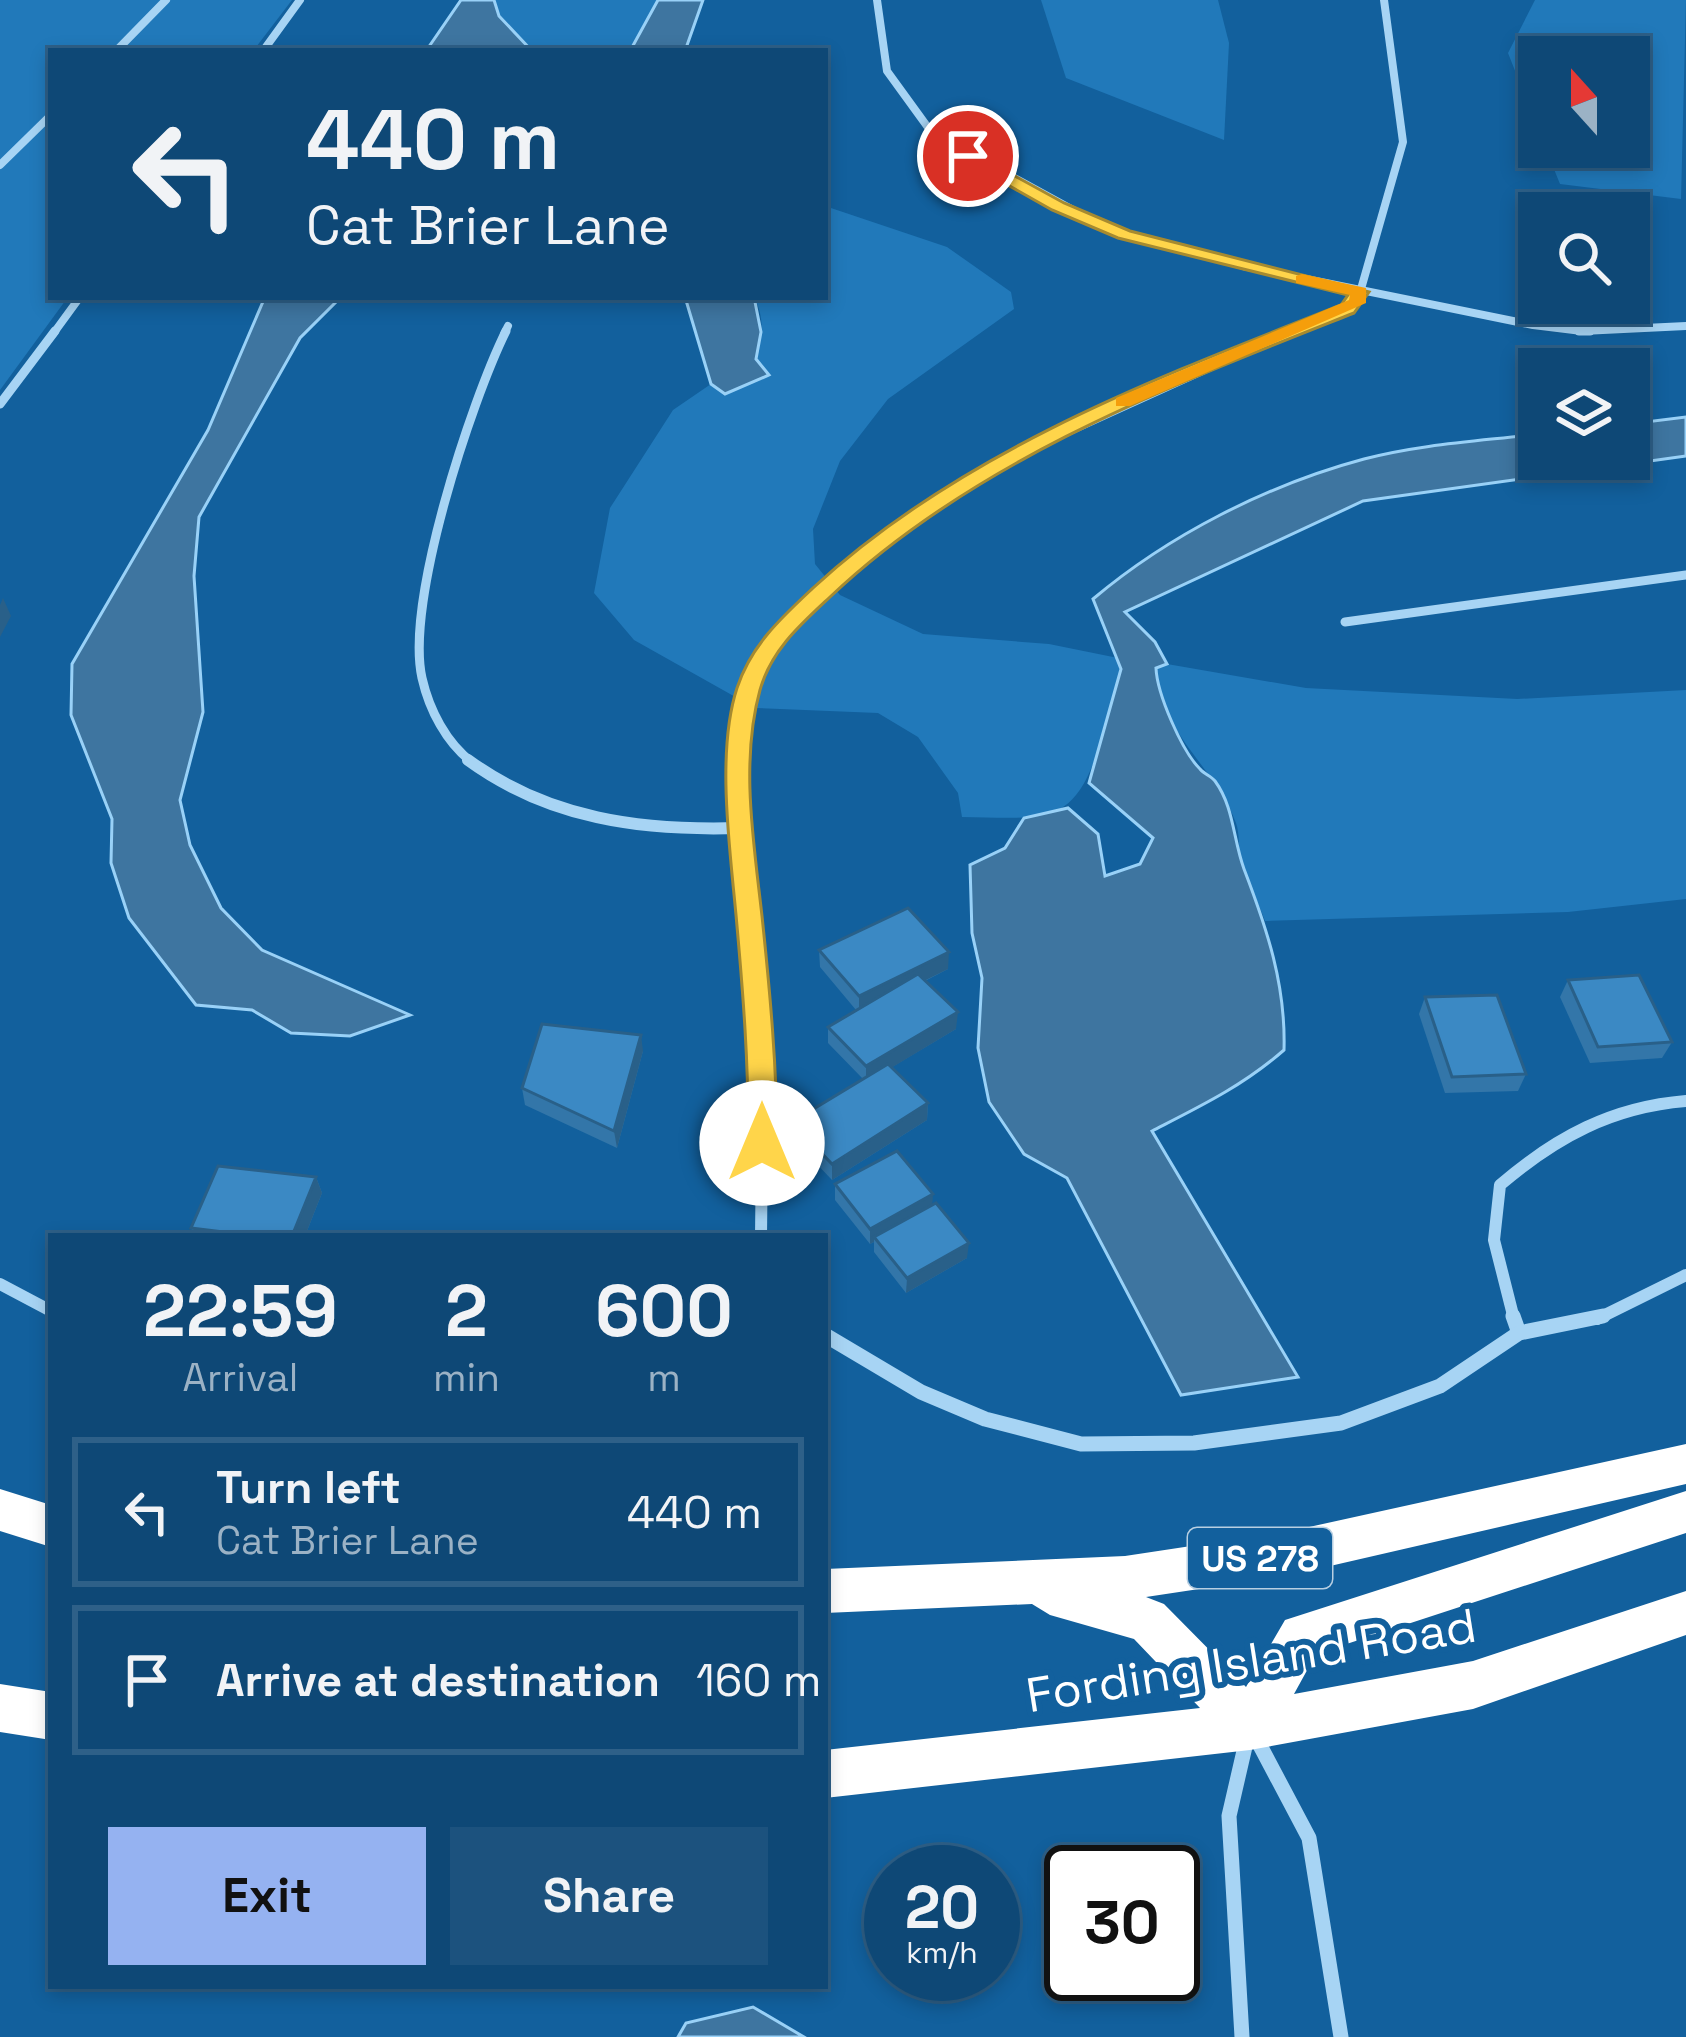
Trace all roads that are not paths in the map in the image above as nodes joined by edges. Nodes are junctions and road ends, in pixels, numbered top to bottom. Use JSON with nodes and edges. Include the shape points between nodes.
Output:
{"nodes":[{"id":1,"x":166,"y":0,"type":"edge"},
{"id":2,"x":300,"y":0,"type":"edge"},
{"id":3,"x":878,"y":0,"type":"edge"},
{"id":4,"x":1384,"y":0,"type":"edge"},
{"id":5,"x":119,"y":48,"type":"edge"},
{"id":6,"x":265,"y":48,"type":"edge"},
{"id":7,"x":48,"y":118,"type":"edge"},
{"id":8,"x":0,"y":165,"type":"edge"},
{"id":9,"x":1360,"y":292,"type":"junction"},
{"id":10,"x":78,"y":300,"type":"edge"},
{"id":11,"x":508,"y":326,"type":"dead end"},
{"id":12,"x":1686,"y":326,"type":"edge"},
{"id":13,"x":0,"y":404,"type":"edge"},
{"id":14,"x":1686,"y":575,"type":"edge"},
{"id":15,"x":1345,"y":622,"type":"dead end"},
{"id":16,"x":739,"y":829,"type":"junction"},
{"id":17,"x":1686,"y":1101,"type":"edge"},
{"id":18,"x":761,"y":1233,"type":"edge"},
{"id":19,"x":1686,"y":1275,"type":"edge"},
{"id":20,"x":0,"y":1284,"type":"edge"},
{"id":21,"x":48,"y":1310,"type":"edge"},
{"id":22,"x":1519,"y":1333,"type":"junction"},
{"id":23,"x":828,"y":1337,"type":"edge"},
{"id":24,"x":1686,"y":1464,"type":"edge"},
{"id":25,"x":0,"y":1510,"type":"edge"},
{"id":26,"x":1686,"y":1513,"type":"edge"},
{"id":27,"x":48,"y":1525,"type":"edge"},
{"id":28,"x":1007,"y":1583,"type":"junction"},
{"id":29,"x":828,"y":1592,"type":"edge"},
{"id":30,"x":1686,"y":1613,"type":"edge"},
{"id":31,"x":0,"y":1708,"type":"edge"},
{"id":32,"x":48,"y":1716,"type":"edge"},
{"id":33,"x":1250,"y":1726,"type":"junction"},
{"id":34,"x":828,"y":1774,"type":"edge"},
{"id":35,"x":1242,"y":2037,"type":"edge"},
{"id":36,"x":1341,"y":2037,"type":"edge"}],
"edges":[{"from":1,"to":5,"type":"street"},
{"from":2,"to":6,"type":"street"},
{"from":3,"to":9,"type":"street","via":[[887,71],[942,141],[1104,227]]},
{"from":4,"to":9,"type":"street","via":[[1403,142]]},
{"from":7,"to":8,"type":"street"},
{"from":9,"to":12,"type":"street","via":[[1566,330]]},
{"from":9,"to":16,"type":"street","via":[[1348,309],[1204,365],[983,470],[836,575],[776,635],[748,689]]},
{"from":10,"to":13,"type":"street"},
{"from":11,"to":16,"type":"street","via":[[474,396],[428,584],[421,658],[433,715],[482,769],[548,805],[641,830]]},
{"from":14,"to":15,"type":"street"},
{"from":16,"to":18,"type":"street","via":[[763,1058]]},
{"from":17,"to":22,"type":"street","via":[[1596,1117],[1500,1185],[1493,1218],[1504,1296]]},
{"from":19,"to":22,"type":"street","via":[[1591,1322]]},
{"from":20,"to":21,"type":"street"},
{"from":22,"to":23,"type":"street","via":[[1440,1386],[1341,1423],[1194,1444],[1081,1444],[956,1410]]},
{"from":24,"to":28,"type":"highway","number":"US 278","via":[[1292,1553],[1125,1578]]},
{"from":25,"to":27,"type":"highway"},
{"from":26,"to":33,"type":"highway","via":[[1300,1636]]},
{"from":28,"to":29,"type":"highway","number":"US 278"},
{"from":28,"to":33,"type":"highway","via":[[1148,1620]]},
{"from":30,"to":33,"type":"highway","name":"Fording Island Road","via":[[1473,1685]]},
{"from":31,"to":32,"type":"highway"},
{"from":33,"to":34,"type":"highway","name":"Fording Island Road"},
{"from":33,"to":35,"type":"street","via":[[1229,1816]]},
{"from":33,"to":36,"type":"street","via":[[1309,1838]]}]}
